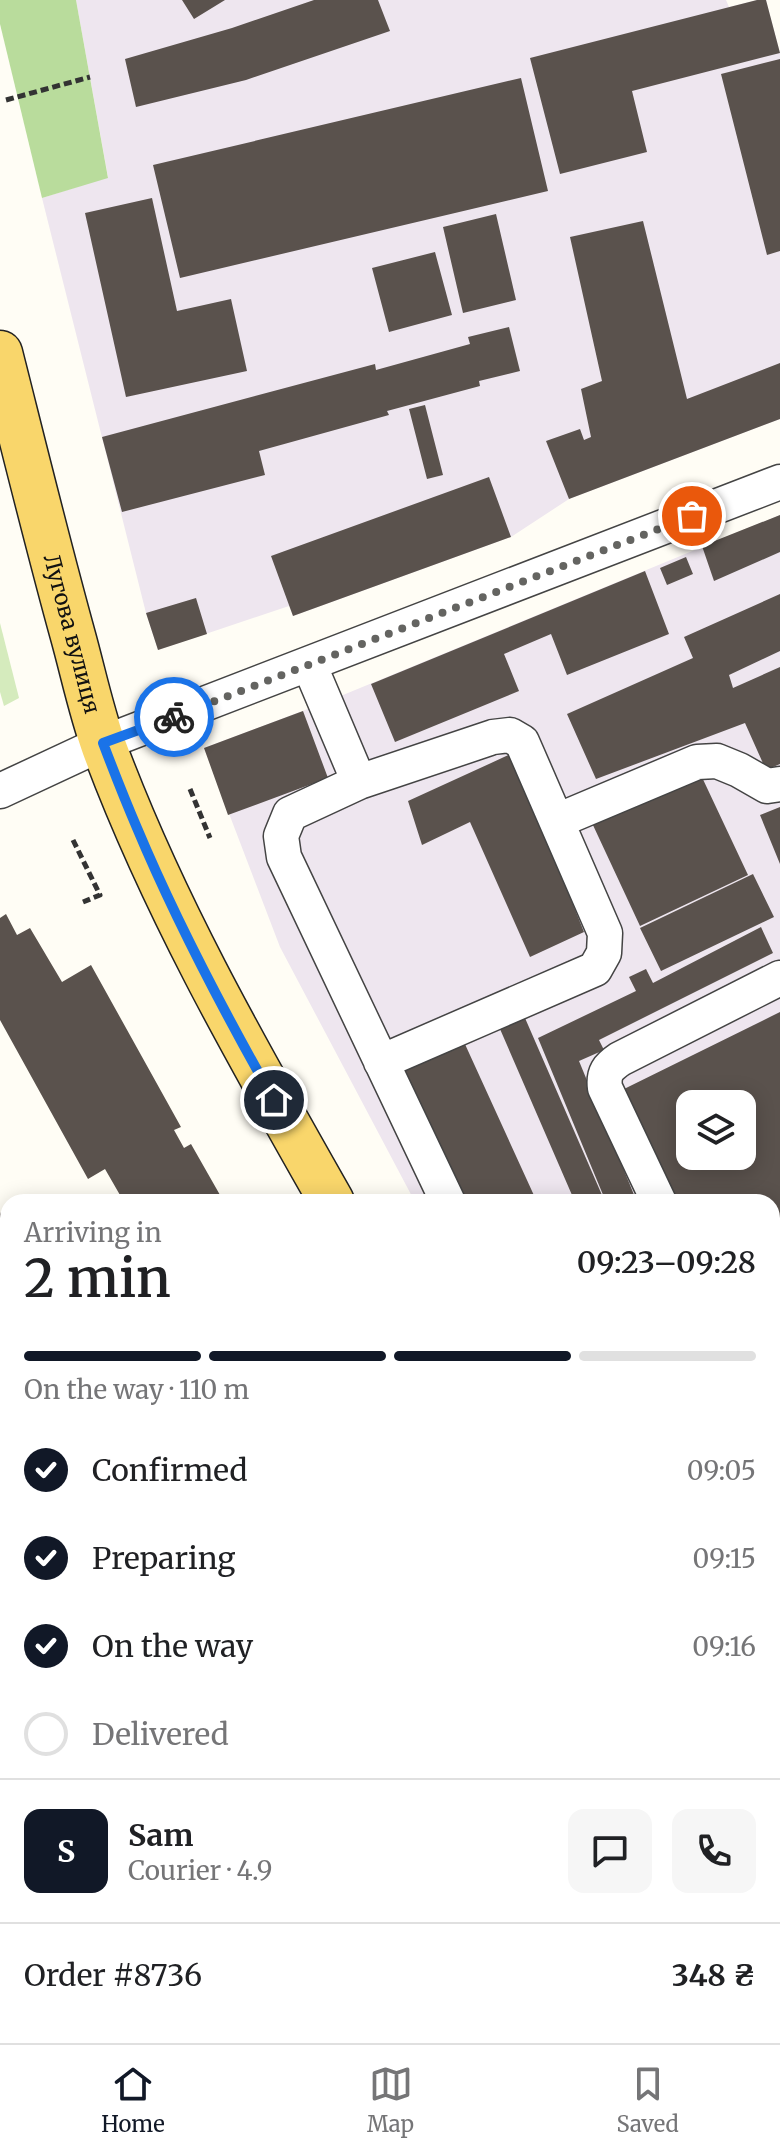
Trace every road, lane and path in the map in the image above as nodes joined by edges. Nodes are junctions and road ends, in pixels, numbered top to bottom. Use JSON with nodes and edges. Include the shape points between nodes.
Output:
{"nodes":[{"id":1,"x":90,"y":77,"type":"dead end"},
{"id":2,"x":6,"y":100,"type":"dead end"},
{"id":3,"x":0,"y":353,"type":"edge"},
{"id":4,"x":780,"y":482,"type":"edge"},
{"id":5,"x":309,"y":664,"type":"junction"},
{"id":6,"x":103,"y":743,"type":"junction"},
{"id":7,"x":359,"y":782,"type":"junction"},
{"id":8,"x":780,"y":784,"type":"edge"},
{"id":9,"x":190,"y":789,"type":"dead end"},
{"id":10,"x":0,"y":791,"type":"edge"},
{"id":11,"x":557,"y":821,"type":"junction"},
{"id":12,"x":210,"y":838,"type":"dead end"},
{"id":13,"x":73,"y":840,"type":"dead end"},
{"id":14,"x":83,"y":902,"type":"dead end"},
{"id":15,"x":780,"y":978,"type":"edge"},
{"id":16,"x":381,"y":1062,"type":"junction"},
{"id":17,"x":327,"y":1194,"type":"edge"},
{"id":18,"x":444,"y":1194,"type":"edge"},
{"id":19,"x":655,"y":1194,"type":"edge"}],
"edges":[{"from":1,"to":2,"type":"path"},
{"from":3,"to":6,"type":"main road","name":"Лугова вулиця"},
{"from":4,"to":5,"type":"street"},
{"from":5,"to":6,"type":"street"},
{"from":5,"to":7,"type":"street"},
{"from":6,"to":10,"type":"street"},
{"from":6,"to":17,"type":"main road","name":"Лугова вулиця","via":[[137,829],[207,976]]},
{"from":7,"to":11,"type":"street","via":[[510,735],[522,742]]},
{"from":7,"to":16,"type":"street","via":[[290,814],[281,836],[284,857]]},
{"from":8,"to":11,"type":"street","via":[[767,786],[717,761],[697,762]]},
{"from":9,"to":12,"type":"path"},
{"from":11,"to":16,"type":"street","via":[[605,933],[604,953],[595,969]]},
{"from":13,"to":14,"type":"path","via":[[100,895]]},
{"from":15,"to":19,"type":"street","via":[[608,1067],[605,1088]]},
{"from":16,"to":18,"type":"street"}]}
